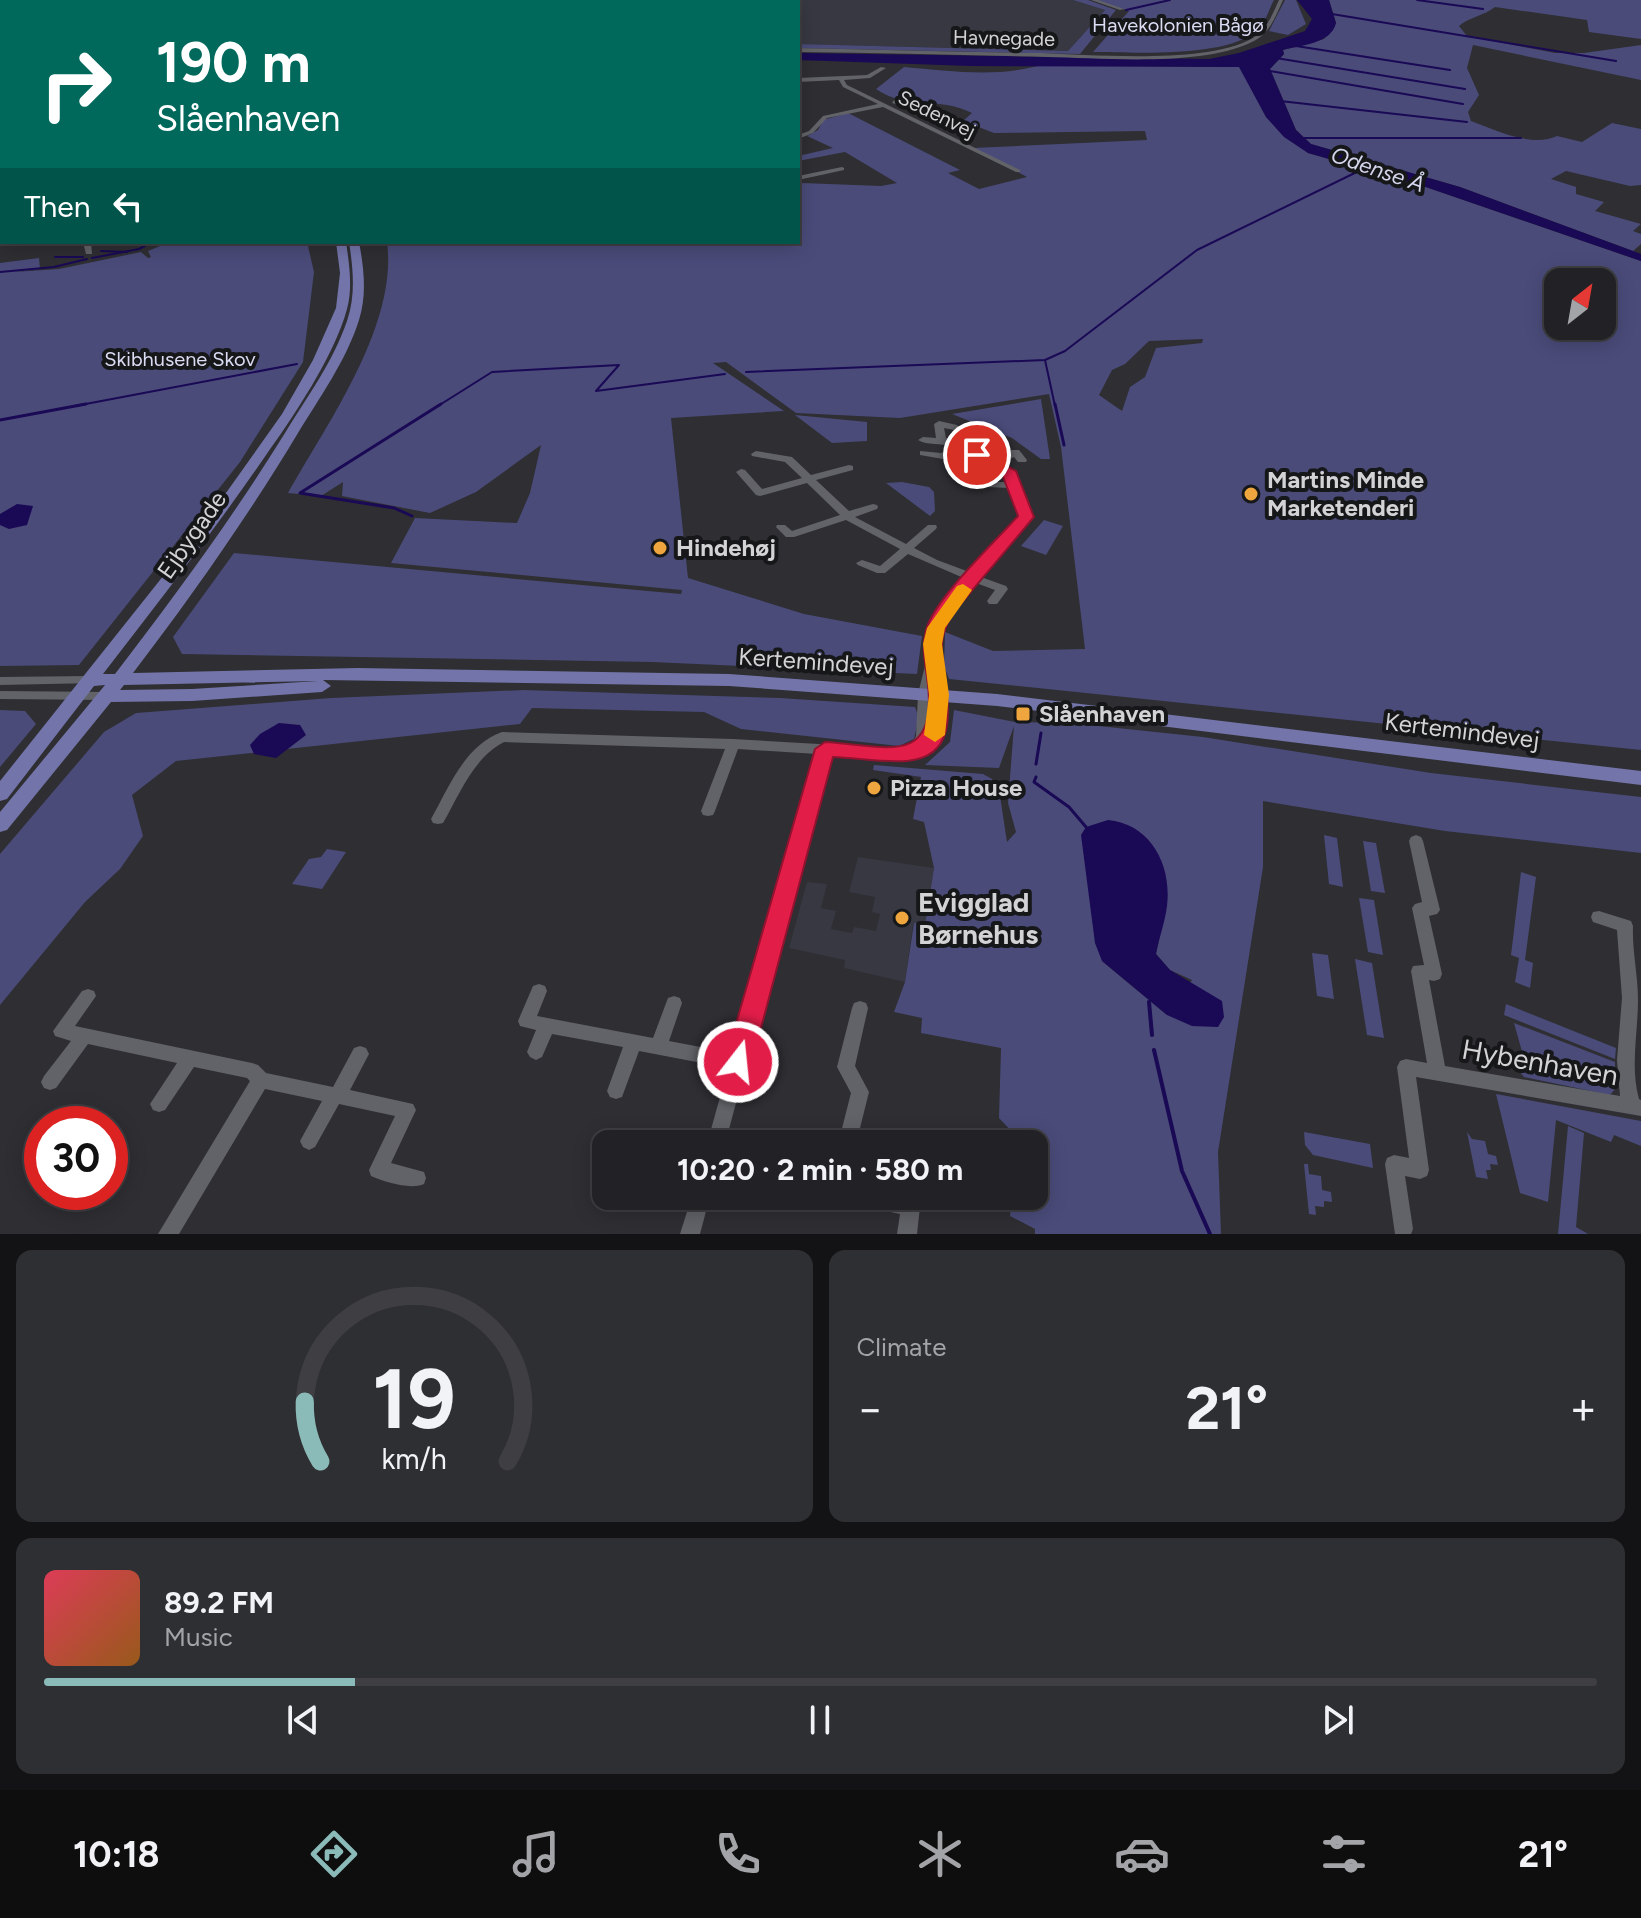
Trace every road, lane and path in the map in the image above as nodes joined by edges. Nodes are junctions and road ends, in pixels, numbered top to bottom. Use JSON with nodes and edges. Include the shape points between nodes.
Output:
{"nodes":[{"id":1,"x":1093,"y":0,"type":"edge"},
{"id":2,"x":1281,"y":0,"type":"edge"},
{"id":3,"x":1122,"y":9,"type":"dead end"},
{"id":4,"x":800,"y":50,"type":"edge"},
{"id":5,"x":858,"y":69,"type":"dead end"},
{"id":6,"x":840,"y":77,"type":"junction"},
{"id":7,"x":800,"y":80,"type":"edge"},
{"id":8,"x":882,"y":104,"type":"junction"},
{"id":9,"x":919,"y":109,"type":"dead end"},
{"id":10,"x":800,"y":136,"type":"edge"},
{"id":11,"x":838,"y":171,"type":"dead end"},
{"id":12,"x":1018,"y":171,"type":"dead end"},
{"id":13,"x":801,"y":179,"type":"edge"},
{"id":14,"x":87,"y":244,"type":"edge"},
{"id":15,"x":341,"y":244,"type":"edge"},
{"id":16,"x":354,"y":244,"type":"edge"},
{"id":17,"x":89,"y":252,"type":"dead end"},
{"id":18,"x":954,"y":427,"type":"dead end"},
{"id":19,"x":923,"y":440,"type":"dead end"},
{"id":20,"x":941,"y":441,"type":"junction"},
{"id":21,"x":959,"y":447,"type":"junction"},
{"id":22,"x":924,"y":453,"type":"dead end"},
{"id":23,"x":756,"y":454,"type":"dead end"},
{"id":24,"x":1022,"y":460,"type":"dead end"},
{"id":25,"x":996,"y":463,"type":"junction"},
{"id":26,"x":849,"y":468,"type":"dead end"},
{"id":27,"x":741,"y":472,"type":"dead end"},
{"id":28,"x":981,"y":476,"type":"dead end"},
{"id":29,"x":812,"y":478,"type":"junction"},
{"id":30,"x":1013,"y":485,"type":"junction"},
{"id":31,"x":873,"y":507,"type":"dead end"},
{"id":32,"x":847,"y":515,"type":"junction"},
{"id":33,"x":781,"y":527,"type":"dead end"},
{"id":34,"x":932,"y":527,"type":"dead end"},
{"id":35,"x":907,"y":548,"type":"junction"},
{"id":36,"x":862,"y":563,"type":"dead end"},
{"id":37,"x":973,"y":579,"type":"junction"},
{"id":38,"x":993,"y":601,"type":"dead end"},
{"id":39,"x":432,"y":677,"type":"junction"},
{"id":40,"x":91,"y":680,"type":"junction"},
{"id":41,"x":120,"y":680,"type":"junction"},
{"id":42,"x":0,"y":681,"type":"edge"},
{"id":43,"x":931,"y":694,"type":"junction"},
{"id":44,"x":0,"y":695,"type":"edge"},
{"id":45,"x":79,"y":696,"type":"junction"},
{"id":46,"x":108,"y":696,"type":"junction"},
{"id":47,"x":733,"y":744,"type":"junction"},
{"id":48,"x":825,"y":749,"type":"junction"},
{"id":49,"x":1635,"y":777,"type":"edge"},
{"id":50,"x":0,"y":794,"type":"edge"},
{"id":51,"x":708,"y":811,"type":"dead end"},
{"id":52,"x":438,"y":819,"type":"dead end"},
{"id":53,"x":0,"y":825,"type":"edge"},
{"id":54,"x":1416,"y":841,"type":"dead end"},
{"id":55,"x":1599,"y":917,"type":"dead end"},
{"id":56,"x":539,"y":991,"type":"dead end"},
{"id":57,"x":88,"y":996,"type":"dead end"},
{"id":58,"x":674,"y":1003,"type":"dead end"},
{"id":59,"x":860,"y":1008,"type":"dead end"},
{"id":60,"x":547,"y":1025,"type":"junction"},
{"id":61,"x":84,"y":1036,"type":"junction"},
{"id":62,"x":634,"y":1041,"type":"junction"},
{"id":63,"x":659,"y":1046,"type":"junction"},
{"id":64,"x":536,"y":1052,"type":"dead end"},
{"id":65,"x":360,"y":1054,"type":"dead end"},
{"id":66,"x":190,"y":1058,"type":"junction"},
{"id":67,"x":738,"y":1062,"type":"junction"},
{"id":68,"x":1438,"y":1073,"type":"junction"},
{"id":69,"x":261,"y":1080,"type":"junction"},
{"id":70,"x":50,"y":1082,"type":"dead end"},
{"id":71,"x":616,"y":1091,"type":"dead end"},
{"id":72,"x":336,"y":1096,"type":"junction"},
{"id":73,"x":159,"y":1104,"type":"dead end"},
{"id":74,"x":1636,"y":1107,"type":"edge"},
{"id":75,"x":720,"y":1130,"type":"edge"},
{"id":76,"x":850,"y":1130,"type":"edge"},
{"id":77,"x":309,"y":1141,"type":"dead end"},
{"id":78,"x":417,"y":1178,"type":"dead end"},
{"id":79,"x":697,"y":1210,"type":"edge"},
{"id":80,"x":910,"y":1210,"type":"edge"},
{"id":81,"x":1403,"y":1229,"type":"dead end"},
{"id":82,"x":168,"y":1234,"type":"edge"},
{"id":83,"x":690,"y":1234,"type":"edge"},
{"id":84,"x":907,"y":1234,"type":"edge"}],
"edges":[{"from":1,"to":3,"type":"street"},
{"from":2,"to":4,"type":"street","name":"Havnegade","via":[[1266,31],[1257,37],[1192,54]]},
{"from":5,"to":6,"type":"street","via":[[881,69],[868,77]]},
{"from":6,"to":7,"type":"street"},
{"from":6,"to":8,"type":"street","via":[[845,86]]},
{"from":8,"to":9,"type":"street","name":"Sedenvej"},
{"from":8,"to":10,"type":"street","via":[[825,117]]},
{"from":8,"to":12,"type":"street","name":"Sedenvej"},
{"from":11,"to":13,"type":"street"},
{"from":14,"to":17,"type":"street"},
{"from":15,"to":40,"type":"main road","name":"Ejbygade","via":[[345,291],[335,329],[319,360],[254,468]]},
{"from":16,"to":41,"type":"main road","name":"Ejbygade","via":[[358,294],[337,355],[264,477]]},
{"from":18,"to":20,"type":"street","via":[[939,424]]},
{"from":19,"to":20,"type":"street"},
{"from":20,"to":21,"type":"street"},
{"from":21,"to":22,"type":"street","via":[[943,456]]},
{"from":21,"to":25,"type":"street"},
{"from":23,"to":29,"type":"street","via":[[788,459]]},
{"from":24,"to":25,"type":"street","via":[[1015,452]]},
{"from":25,"to":30,"type":"street","via":[[1010,474]]},
{"from":26,"to":29,"type":"street"},
{"from":27,"to":29,"type":"street","via":[[760,493]]},
{"from":28,"to":30,"type":"street","via":[[991,485]]},
{"from":29,"to":32,"type":"street"},
{"from":30,"to":37,"type":"street","via":[[1026,517]]},
{"from":31,"to":32,"type":"street"},
{"from":32,"to":33,"type":"street","via":[[790,535]]},
{"from":32,"to":35,"type":"street"},
{"from":34,"to":35,"type":"street"},
{"from":35,"to":36,"type":"street","via":[[881,571]]},
{"from":35,"to":37,"type":"street"},
{"from":37,"to":38,"type":"street","via":[[1002,589]]},
{"from":37,"to":43,"type":"street","via":[[936,628]]},
{"from":39,"to":41,"type":"main road","name":"Kertemindevej"},
{"from":39,"to":43,"type":"main road","name":"Kertemindevej","via":[[729,680]]},
{"from":39,"to":46,"type":"main road","name":"Kertemindevej"},
{"from":40,"to":41,"type":"main road","name":"Kertemindevej"},
{"from":40,"to":42,"type":"street"},
{"from":40,"to":45,"type":"main road","name":"Ejbygade"},
{"from":41,"to":46,"type":"main road","name":"Ejbygade"},
{"from":43,"to":48,"type":"street","via":[[937,732],[928,744],[908,754]]},
{"from":43,"to":49,"type":"main road","name":"Kertemindevej"},
{"from":44,"to":45,"type":"street"},
{"from":45,"to":46,"type":"street"},
{"from":45,"to":50,"type":"main road","name":"Ejbygade"},
{"from":46,"to":53,"type":"main road","name":"Ejbygade"},
{"from":47,"to":48,"type":"street"},
{"from":47,"to":51,"type":"street"},
{"from":47,"to":52,"type":"street","via":[[502,737],[478,753]]},
{"from":48,"to":67,"type":"street"},
{"from":54,"to":68,"type":"street","name":"Hybenhaven","via":[[1432,910],[1420,908],[1434,974],[1419,971]]},
{"from":55,"to":74,"type":"street","name":"Hybenhaven","via":[[1625,926],[1625,1088]]},
{"from":56,"to":60,"type":"street","via":[[526,1021]]},
{"from":57,"to":61,"type":"street","via":[[61,1031]]},
{"from":58,"to":63,"type":"street"},
{"from":59,"to":76,"type":"street","via":[[846,1067],[860,1092]]},
{"from":60,"to":62,"type":"street"},
{"from":60,"to":64,"type":"street"},
{"from":61,"to":66,"type":"street"},
{"from":61,"to":70,"type":"street"},
{"from":62,"to":63,"type":"street"},
{"from":62,"to":71,"type":"street"},
{"from":63,"to":67,"type":"street"},
{"from":65,"to":72,"type":"street"},
{"from":66,"to":69,"type":"street","via":[[252,1071]]},
{"from":66,"to":73,"type":"street"},
{"from":67,"to":75,"type":"street"},
{"from":68,"to":74,"type":"street","name":"Hybenhaven"},
{"from":68,"to":81,"type":"street","name":"Hybenhaven","via":[[1406,1067],[1420,1170],[1394,1164]]},
{"from":69,"to":72,"type":"street"},
{"from":69,"to":82,"type":"street"},
{"from":72,"to":77,"type":"street"},
{"from":72,"to":78,"type":"street","via":[[407,1110],[378,1170]]},
{"from":79,"to":83,"type":"street"},
{"from":80,"to":84,"type":"street"}]}
